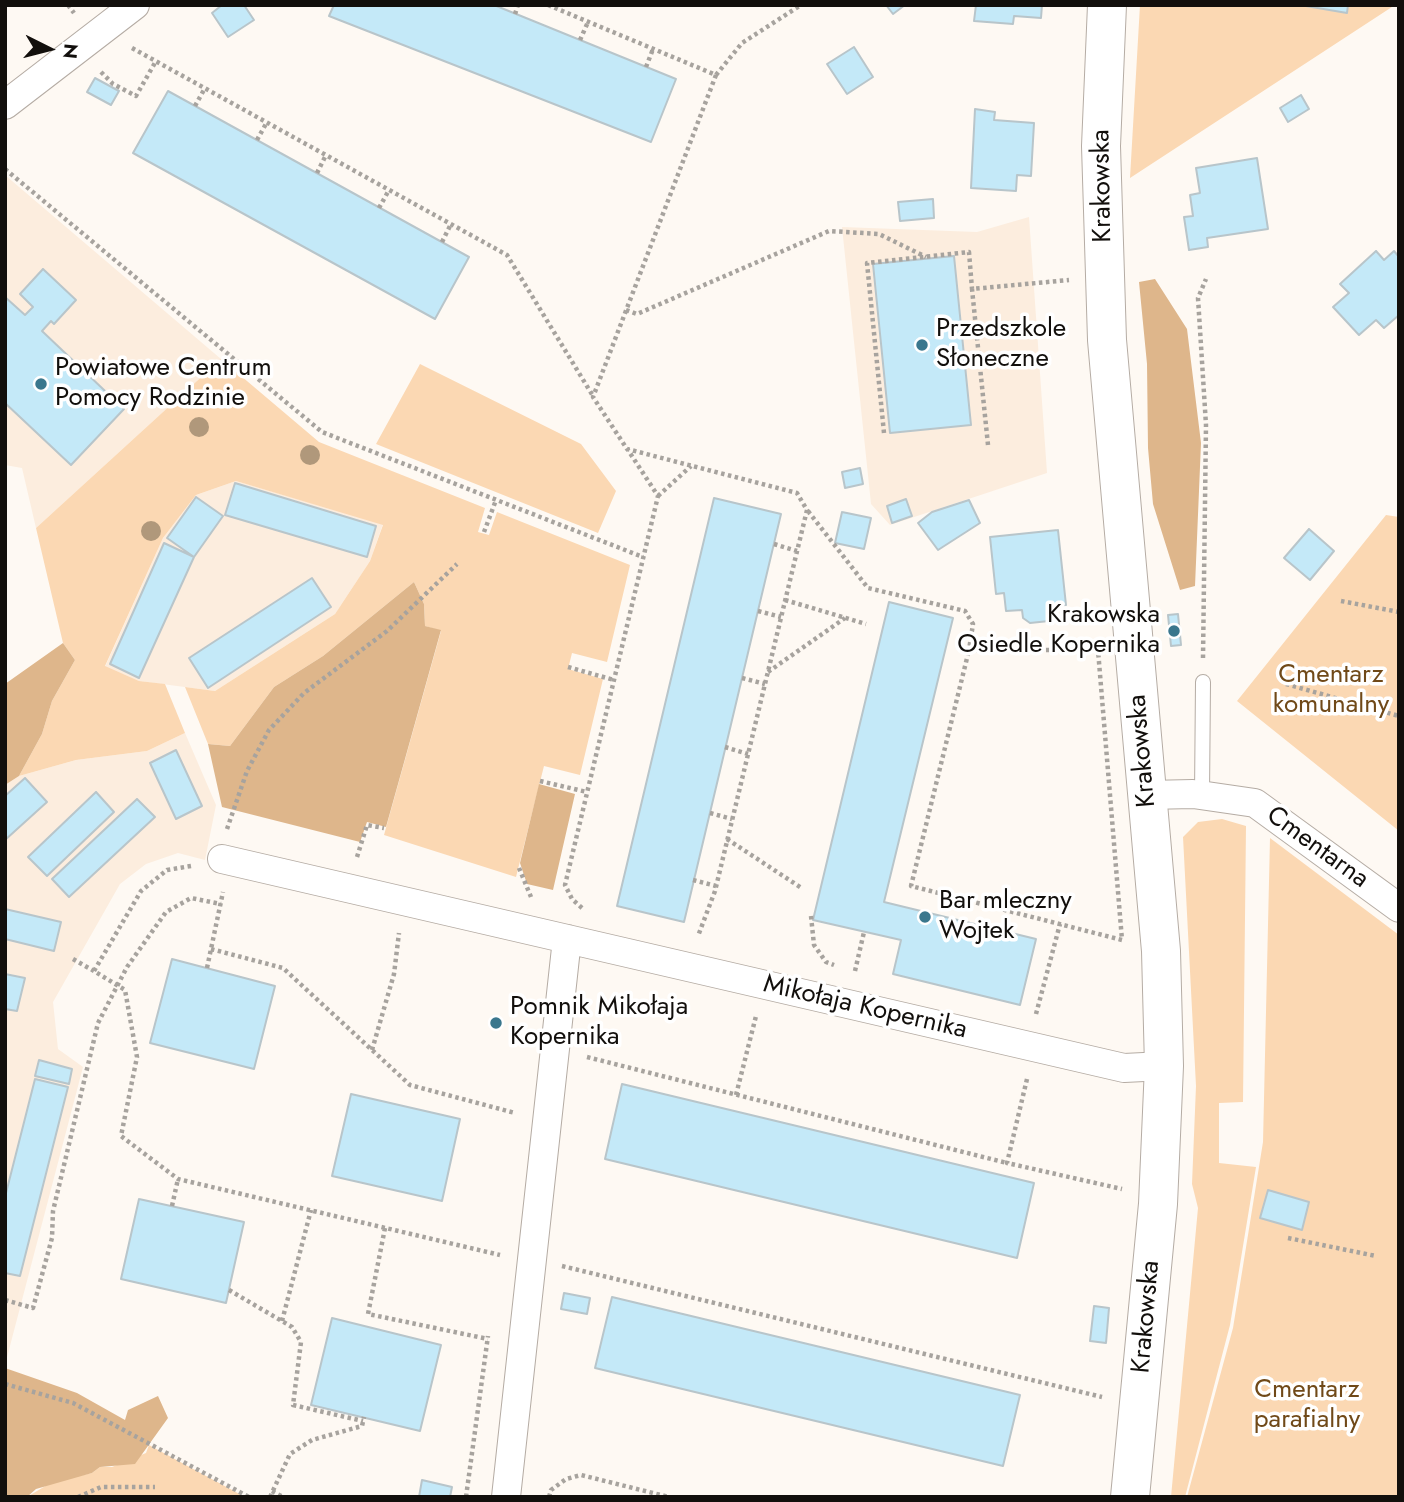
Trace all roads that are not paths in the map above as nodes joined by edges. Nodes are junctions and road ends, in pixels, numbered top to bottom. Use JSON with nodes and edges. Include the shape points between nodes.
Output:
{"nodes":[{"id":1,"x":135,"y":5,"type":"edge"},
{"id":2,"x":1107,"y":5,"type":"edge"},
{"id":3,"x":5,"y":105,"type":"edge"},
{"id":4,"x":1203,"y":682,"type":"road end"},
{"id":5,"x":1147,"y":795,"type":"junction"},
{"id":6,"x":1202,"y":795,"type":"junction"},
{"id":7,"x":222,"y":861,"type":"road end"},
{"id":8,"x":1399,"y":908,"type":"edge"},
{"id":9,"x":568,"y":939,"type":"junction"},
{"id":10,"x":1164,"y":1066,"type":"junction"},
{"id":11,"x":506,"y":1497,"type":"edge"},
{"id":12,"x":1130,"y":1497,"type":"edge"}],
"edges":[{"from":1,"to":3,"type":"street"},
{"from":2,"to":5,"type":"street","name":"Krakowska","via":[[1101,146],[1107,327]]},
{"from":4,"to":6,"type":"lane"},
{"from":5,"to":6,"type":"street","name":"Cmentarna"},
{"from":5,"to":10,"type":"street","name":"Krakowska","via":[[1161,951]]},
{"from":6,"to":8,"type":"street","name":"Cmentarna","via":[[1255,803]]},
{"from":7,"to":9,"type":"street","name":"Mikołaja Kopernika"},
{"from":9,"to":10,"type":"street","name":"Mikołaja Kopernika","via":[[1124,1068]]},
{"from":9,"to":11,"type":"street"},
{"from":10,"to":12,"type":"street","name":"Krakowska","via":[[1158,1204]]}]}
